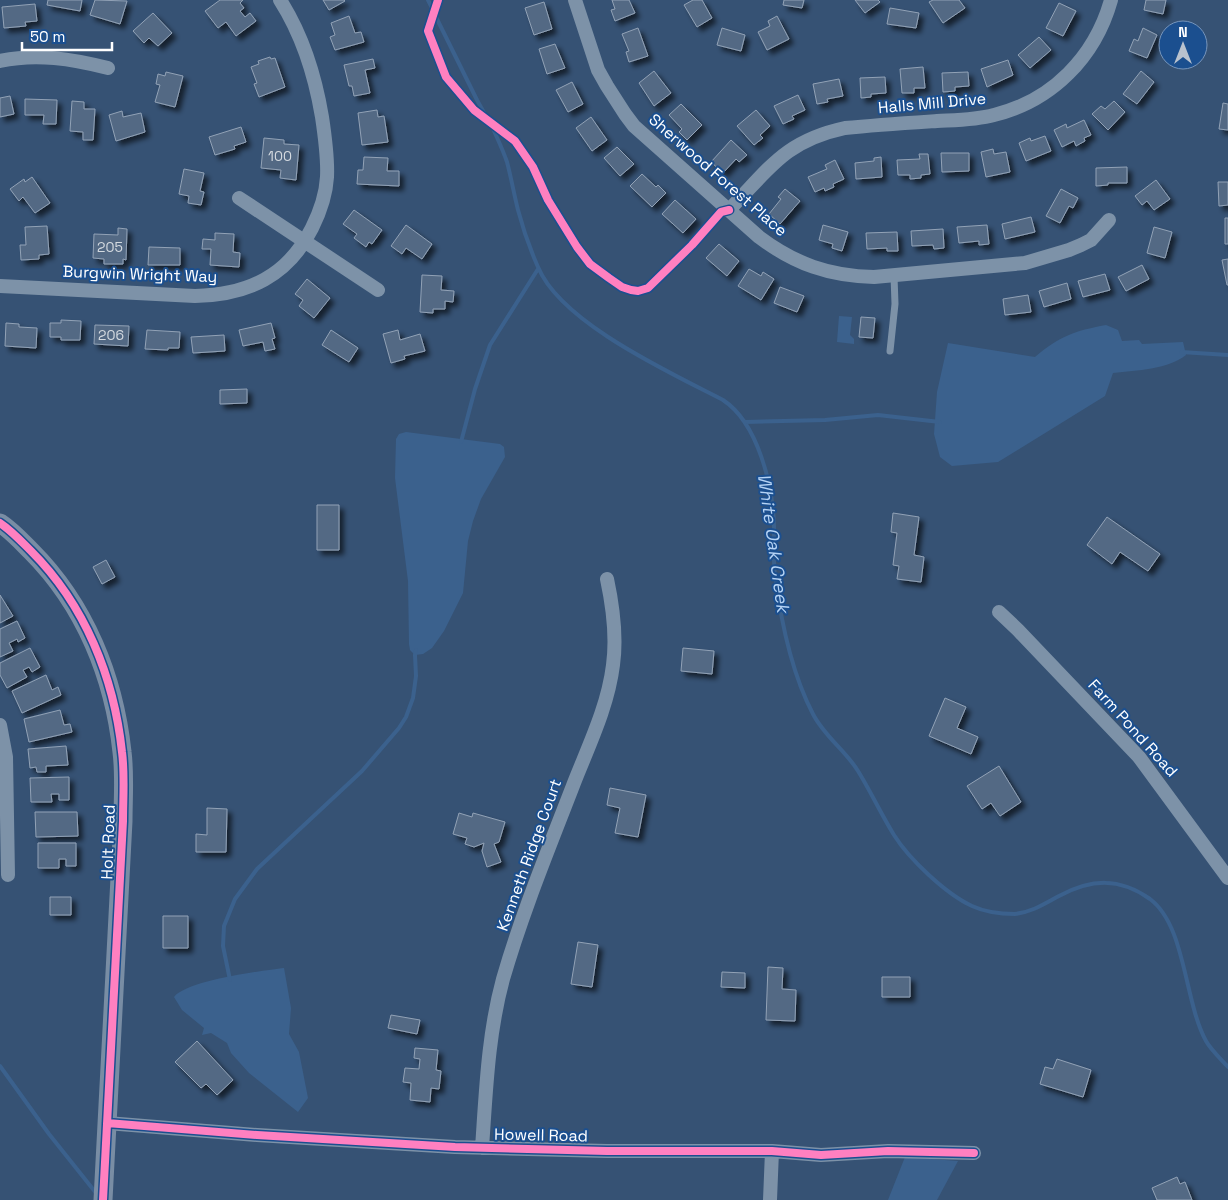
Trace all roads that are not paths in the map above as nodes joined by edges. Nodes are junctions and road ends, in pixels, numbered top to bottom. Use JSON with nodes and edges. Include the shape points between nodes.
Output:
{"nodes":[{"id":1,"x":280,"y":0,"type":"edge"},
{"id":2,"x":575,"y":0,"type":"edge"},
{"id":3,"x":1111,"y":0,"type":"edge"},
{"id":4,"x":0,"y":60,"type":"edge"},
{"id":5,"x":108,"y":68,"type":"dead end"},
{"id":6,"x":239,"y":198,"type":"dead end"},
{"id":7,"x":729,"y":210,"type":"junction"},
{"id":8,"x":1109,"y":220,"type":"dead end"},
{"id":9,"x":306,"y":242,"type":"junction"},
{"id":10,"x":894,"y":276,"type":"junction"},
{"id":11,"x":0,"y":286,"type":"edge"},
{"id":12,"x":378,"y":290,"type":"dead end"},
{"id":13,"x":890,"y":351,"type":"dead end"},
{"id":14,"x":0,"y":523,"type":"edge"},
{"id":15,"x":606,"y":579,"type":"dead end"},
{"id":16,"x":999,"y":612,"type":"dead end"},
{"id":17,"x":0,"y":725,"type":"edge"},
{"id":18,"x":8,"y":875,"type":"dead end"},
{"id":19,"x":1228,"y":878,"type":"edge"},
{"id":20,"x":107,"y":1123,"type":"junction"},
{"id":21,"x":482,"y":1148,"type":"junction"},
{"id":22,"x":772,"y":1151,"type":"junction"},
{"id":23,"x":974,"y":1154,"type":"dead end"},
{"id":24,"x":103,"y":1200,"type":"edge"},
{"id":25,"x":770,"y":1200,"type":"edge"}],
"edges":[{"from":1,"to":9,"type":"street","name":"Burgwin Wright Way","via":[[310,62],[326,144],[325,193]]},
{"from":2,"to":7,"type":"street","name":"Sherwood Forest Place","via":[[598,70],[625,114],[634,126]]},
{"from":3,"to":7,"type":"street","name":"Halls Mill Drive","via":[[1104,23],[1086,54],[1067,76],[1042,95],[994,116],[828,132],[780,156]]},
{"from":4,"to":5,"type":"street","via":[[47,56]]},
{"from":6,"to":9,"type":"street"},
{"from":7,"to":10,"type":"street","name":"Sherwood Forest Place","via":[[777,251],[794,260],[832,273]]},
{"from":8,"to":10,"type":"street","name":"Sherwood Forest Place","via":[[1091,240],[1042,259]]},
{"from":9,"to":11,"type":"street","name":"Burgwin Wright Way","via":[[269,278],[226,294],[195,296]]},
{"from":9,"to":12,"type":"street"},
{"from":10,"to":13,"type":"lane"},
{"from":14,"to":20,"type":"street","name":"Holt Road","via":[[43,563],[77,611],[105,670],[118,724],[124,778]]},
{"from":15,"to":21,"type":"street","name":"Kenneth Ridge Court","via":[[615,646],[609,688],[504,978],[490,1046]]},
{"from":16,"to":19,"type":"street","name":"Farm Pond Road","via":[[1139,757]]},
{"from":17,"to":18,"type":"street","via":[[6,757]]},
{"from":20,"to":21,"type":"street","name":"Howell Road"},
{"from":20,"to":24,"type":"street","name":"Holt Road"},
{"from":21,"to":22,"type":"street","name":"Howell Road"},
{"from":22,"to":23,"type":"street","name":"Howell Road","via":[[821,1155],[888,1152]]},
{"from":22,"to":25,"type":"street"}]}
